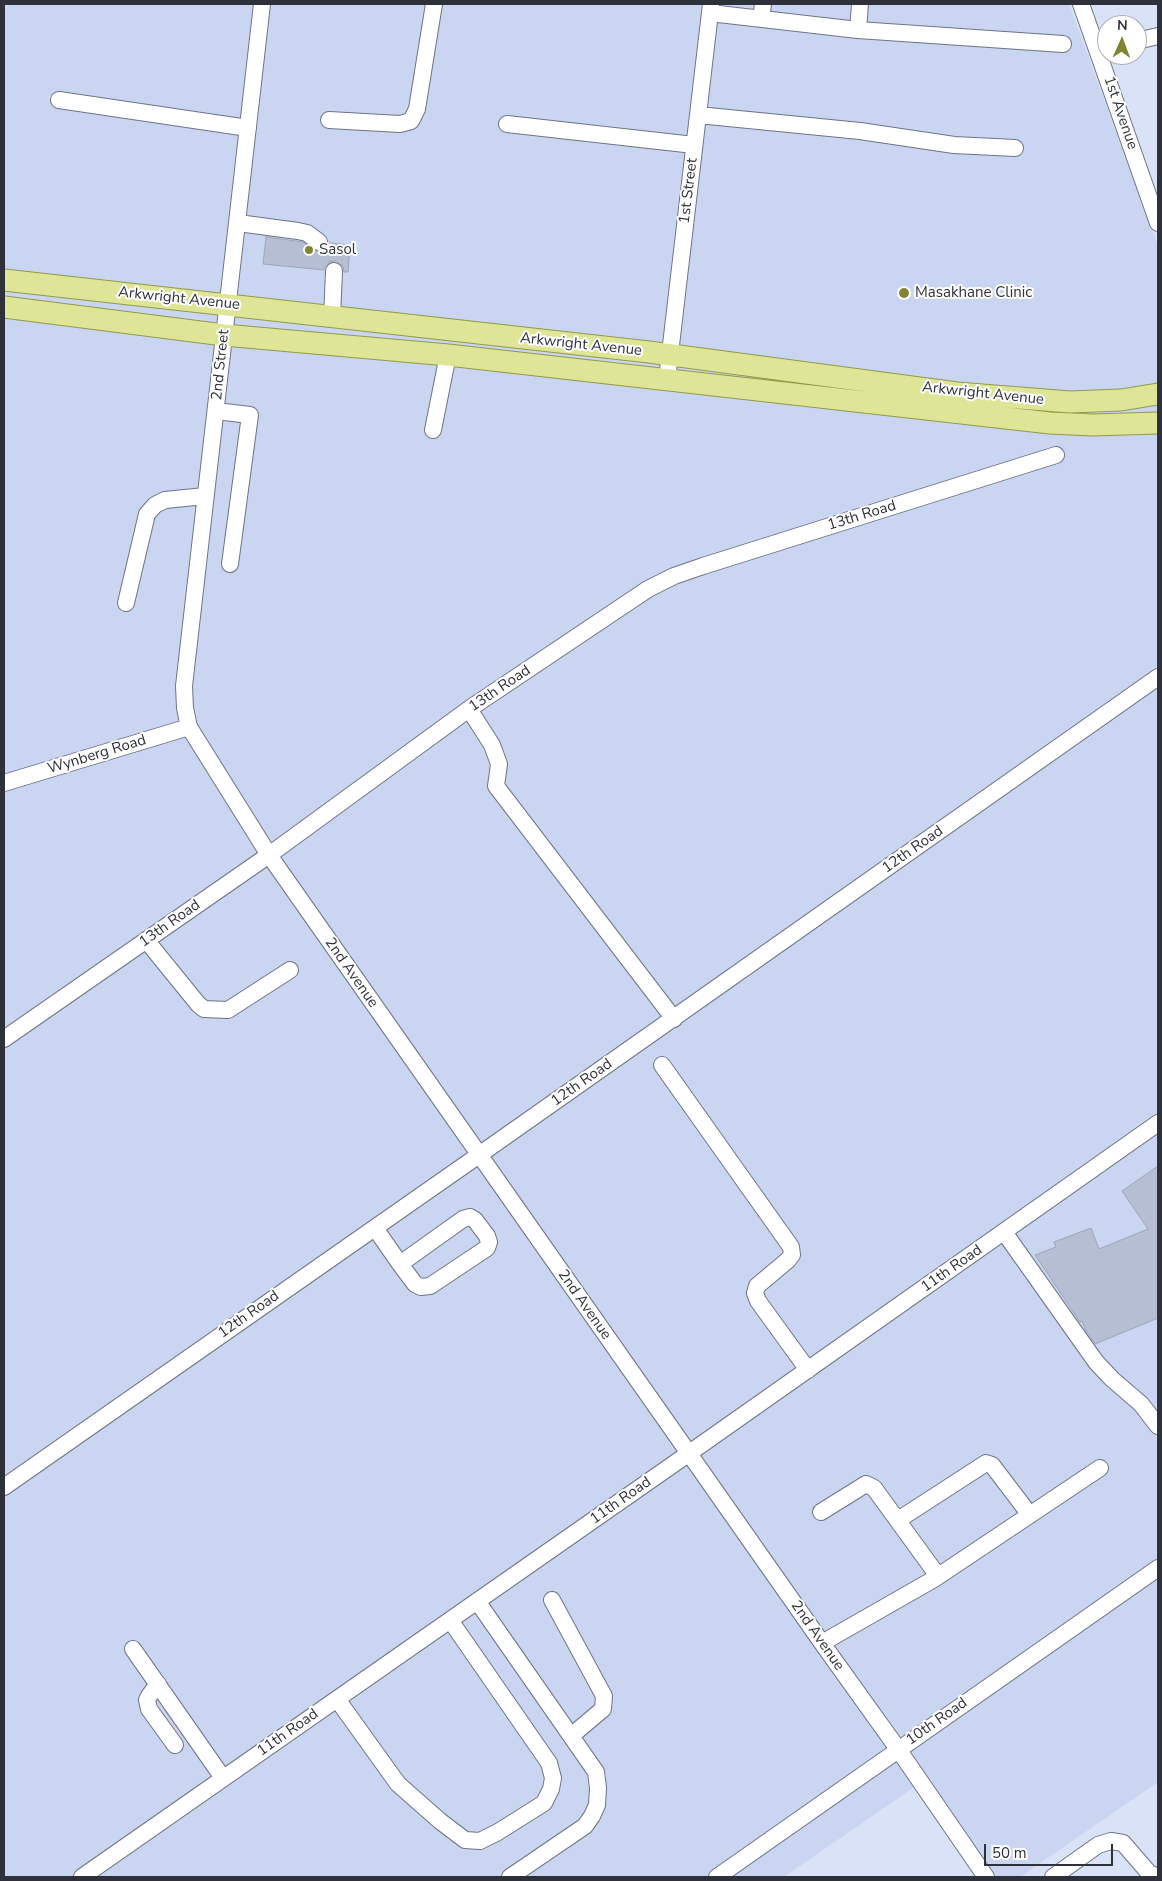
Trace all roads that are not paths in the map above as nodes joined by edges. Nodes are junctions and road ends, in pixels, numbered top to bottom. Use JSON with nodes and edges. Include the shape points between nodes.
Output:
{"nodes":[{"id":1,"x":262,"y":4,"type":"edge"},
{"id":2,"x":434,"y":4,"type":"edge"},
{"id":3,"x":860,"y":4,"type":"edge"},
{"id":4,"x":1081,"y":4,"type":"edge"},
{"id":5,"x":710,"y":8,"type":"edge"},
{"id":6,"x":762,"y":12,"type":"edge"},
{"id":7,"x":858,"y":30,"type":"junction"},
{"id":8,"x":1097,"y":39,"type":"edge"},
{"id":9,"x":1063,"y":44,"type":"dead end"},
{"id":10,"x":1107,"y":65,"type":"edge"},
{"id":11,"x":59,"y":100,"type":"dead end"},
{"id":12,"x":698,"y":115,"type":"junction"},
{"id":13,"x":329,"y":120,"type":"dead end"},
{"id":14,"x":507,"y":124,"type":"dead end"},
{"id":15,"x":248,"y":128,"type":"junction"},
{"id":16,"x":694,"y":145,"type":"junction"},
{"id":17,"x":1015,"y":148,"type":"dead end"},
{"id":18,"x":238,"y":223,"type":"junction"},
{"id":19,"x":1158,"y":223,"type":"edge"},
{"id":20,"x":320,"y":242,"type":"tunnel mouth"},
{"id":21,"x":334,"y":271,"type":"tunnel mouth"},
{"id":22,"x":4,"y":280,"type":"edge"},
{"id":23,"x":228,"y":304,"type":"junction"},
{"id":24,"x":4,"y":308,"type":"edge"},
{"id":25,"x":332,"y":317,"type":"junction"},
{"id":26,"x":224,"y":335,"type":"junction"},
{"id":27,"x":669,"y":354,"type":"junction"},
{"id":28,"x":448,"y":355,"type":"junction"},
{"id":29,"x":667,"y":379,"type":"junction"},
{"id":30,"x":1158,"y":394,"type":"edge"},
{"id":31,"x":216,"y":411,"type":"junction"},
{"id":32,"x":1158,"y":423,"type":"edge"},
{"id":33,"x":433,"y":430,"type":"dead end"},
{"id":34,"x":1056,"y":455,"type":"dead end"},
{"id":35,"x":205,"y":496,"type":"junction"},
{"id":36,"x":230,"y":564,"type":"dead end"},
{"id":37,"x":126,"y":602,"type":"dead end"},
{"id":38,"x":1158,"y":677,"type":"edge"},
{"id":39,"x":469,"y":710,"type":"junction"},
{"id":40,"x":190,"y":727,"type":"junction"},
{"id":41,"x":4,"y":783,"type":"edge"},
{"id":42,"x":269,"y":855,"type":"junction"},
{"id":43,"x":146,"y":940,"type":"junction"},
{"id":44,"x":290,"y":970,"type":"dead end"},
{"id":45,"x":674,"y":1019,"type":"junction"},
{"id":46,"x":4,"y":1039,"type":"edge"},
{"id":47,"x":662,"y":1065,"type":"dead end"},
{"id":48,"x":1158,"y":1123,"type":"edge"},
{"id":49,"x":479,"y":1155,"type":"junction"},
{"id":50,"x":375,"y":1228,"type":"junction"},
{"id":51,"x":1004,"y":1232,"type":"junction"},
{"id":52,"x":400,"y":1264,"type":"junction"},
{"id":53,"x":808,"y":1370,"type":"junction"},
{"id":54,"x":1158,"y":1426,"type":"edge"},
{"id":55,"x":688,"y":1454,"type":"junction"},
{"id":56,"x":1100,"y":1468,"type":"dead end"},
{"id":57,"x":4,"y":1487,"type":"edge"},
{"id":58,"x":821,"y":1512,"type":"dead end"},
{"id":59,"x":1030,"y":1515,"type":"junction"},
{"id":60,"x":898,"y":1520,"type":"junction"},
{"id":61,"x":1158,"y":1568,"type":"edge"},
{"id":62,"x":938,"y":1576,"type":"junction"},
{"id":63,"x":552,"y":1600,"type":"dead end"},
{"id":64,"x":477,"y":1602,"type":"junction"},
{"id":65,"x":450,"y":1620,"type":"junction"},
{"id":66,"x":822,"y":1643,"type":"junction"},
{"id":67,"x":133,"y":1649,"type":"dead end"},
{"id":68,"x":158,"y":1684,"type":"junction"},
{"id":69,"x":337,"y":1699,"type":"junction"},
{"id":70,"x":571,"y":1736,"type":"junction"},
{"id":71,"x":175,"y":1745,"type":"dead end"},
{"id":72,"x":898,"y":1749,"type":"junction"},
{"id":73,"x":223,"y":1778,"type":"junction"},
{"id":74,"x":82,"y":1877,"type":"edge"},
{"id":75,"x":510,"y":1877,"type":"edge"},
{"id":76,"x":717,"y":1877,"type":"edge"},
{"id":77,"x":986,"y":1877,"type":"edge"},
{"id":78,"x":1053,"y":1877,"type":"edge"},
{"id":79,"x":1158,"y":1877,"type":"edge"}],
"edges":[{"from":1,"to":15,"type":"street","name":"2nd Street"},
{"from":2,"to":13,"type":"street","via":[[416,109],[411,121],[400,124]]},
{"from":3,"to":7,"type":"street"},
{"from":4,"to":8,"type":"street","name":"1st Avenue"},
{"from":5,"to":6,"type":"street"},
{"from":5,"to":12,"type":"street","name":"1st Street"},
{"from":6,"to":7,"type":"street"},
{"from":7,"to":9,"type":"street"},
{"from":10,"to":19,"type":"street","name":"1st Avenue"},
{"from":11,"to":15,"type":"street"},
{"from":12,"to":16,"type":"street","name":"1st Street"},
{"from":12,"to":17,"type":"street","via":[[860,131],[954,145]]},
{"from":14,"to":16,"type":"street"},
{"from":15,"to":18,"type":"street","name":"2nd Street"},
{"from":16,"to":27,"type":"street","name":"1st Street"},
{"from":18,"to":20,"type":"street","via":[[307,233]]},
{"from":18,"to":23,"type":"street","name":"2nd Street"},
{"from":21,"to":25,"type":"street"},
{"from":22,"to":23,"type":"main road","name":"Arkwright Avenue"},
{"from":23,"to":25,"type":"main road","name":"Arkwright Avenue"},
{"from":23,"to":26,"type":"street","name":"2nd Street"},
{"from":24,"to":26,"type":"main road","name":"Arkwright Avenue"},
{"from":25,"to":27,"type":"main road","name":"Arkwright Avenue"},
{"from":26,"to":28,"type":"main road","name":"Arkwright Avenue"},
{"from":26,"to":31,"type":"street","name":"2nd Street"},
{"from":27,"to":29,"type":"street","name":"1st Street"},
{"from":27,"to":30,"type":"main road","name":"Arkwright Avenue","via":[[1020,399],[1079,402]]},
{"from":28,"to":29,"type":"main road","name":"Arkwright Avenue"},
{"from":28,"to":33,"type":"street"},
{"from":29,"to":32,"type":"main road","name":"Arkwright Avenue","via":[[1050,423]]},
{"from":31,"to":35,"type":"street","name":"2nd Street"},
{"from":31,"to":36,"type":"street","via":[[250,415]]},
{"from":34,"to":39,"type":"street","name":"13th Road","via":[[674,576],[648,589]]},
{"from":35,"to":37,"type":"street","via":[[165,500],[147,514]]},
{"from":35,"to":40,"type":"street","name":"2nd Street","via":[[184,686]]},
{"from":38,"to":45,"type":"street","name":"12th Road"},
{"from":39,"to":42,"type":"street","name":"13th Road"},
{"from":39,"to":45,"type":"street","via":[[492,745],[498,764],[496,786]]},
{"from":40,"to":41,"type":"street","name":"Wynberg Road"},
{"from":40,"to":42,"type":"street","name":"2nd Avenue"},
{"from":42,"to":43,"type":"street","name":"13th Road"},
{"from":42,"to":49,"type":"street","name":"2nd Avenue"},
{"from":43,"to":44,"type":"street","via":[[204,1008],[228,1010]]},
{"from":43,"to":46,"type":"street","name":"13th Road"},
{"from":45,"to":49,"type":"street","name":"12th Road"},
{"from":47,"to":53,"type":"street","via":[[791,1247],[792,1255],[788,1260],[754,1292]]},
{"from":48,"to":51,"type":"street","name":"11th Road"},
{"from":49,"to":50,"type":"street","name":"12th Road"},
{"from":49,"to":55,"type":"street","name":"2nd Avenue"},
{"from":50,"to":52,"type":"street"},
{"from":50,"to":57,"type":"street","name":"12th Road"},
{"from":51,"to":53,"type":"street","name":"11th Road"},
{"from":51,"to":54,"type":"street","via":[[1096,1362],[1142,1404]]},
{"from":52,"to":52,"type":"street","via":[[415,1284],[421,1288],[430,1286],[487,1248],[487,1236],[470,1217]]},
{"from":53,"to":55,"type":"street","name":"11th Road"},
{"from":55,"to":64,"type":"street","name":"11th Road"},
{"from":55,"to":66,"type":"street","name":"2nd Avenue"},
{"from":56,"to":59,"type":"street"},
{"from":58,"to":60,"type":"street","via":[[866,1484],[874,1488]]},
{"from":59,"to":60,"type":"street","via":[[992,1465],[986,1463]]},
{"from":59,"to":62,"type":"street"},
{"from":60,"to":62,"type":"street"},
{"from":61,"to":72,"type":"street","name":"10th Road"},
{"from":62,"to":66,"type":"street"},
{"from":63,"to":70,"type":"street","via":[[604,1696],[603,1709]]},
{"from":64,"to":65,"type":"street","name":"11th Road"},
{"from":64,"to":70,"type":"street"},
{"from":65,"to":69,"type":"street","name":"11th Road"},
{"from":65,"to":69,"type":"street","via":[[549,1763],[553,1778],[544,1803],[480,1841],[464,1840],[398,1784]]},
{"from":66,"to":72,"type":"street","name":"2nd Avenue"},
{"from":67,"to":68,"type":"street"},
{"from":68,"to":71,"type":"street","via":[[149,1696],[149,1709]]},
{"from":68,"to":73,"type":"street"},
{"from":69,"to":73,"type":"street","name":"11th Road"},
{"from":70,"to":75,"type":"street","via":[[596,1772],[597,1805],[585,1826]]},
{"from":72,"to":76,"type":"street","name":"10th Road"},
{"from":72,"to":77,"type":"street","name":"2nd Avenue"},
{"from":73,"to":74,"type":"street","name":"11th Road"},
{"from":78,"to":79,"type":"street","via":[[1098,1845],[1111,1841],[1123,1843],[1149,1873]]}]}
